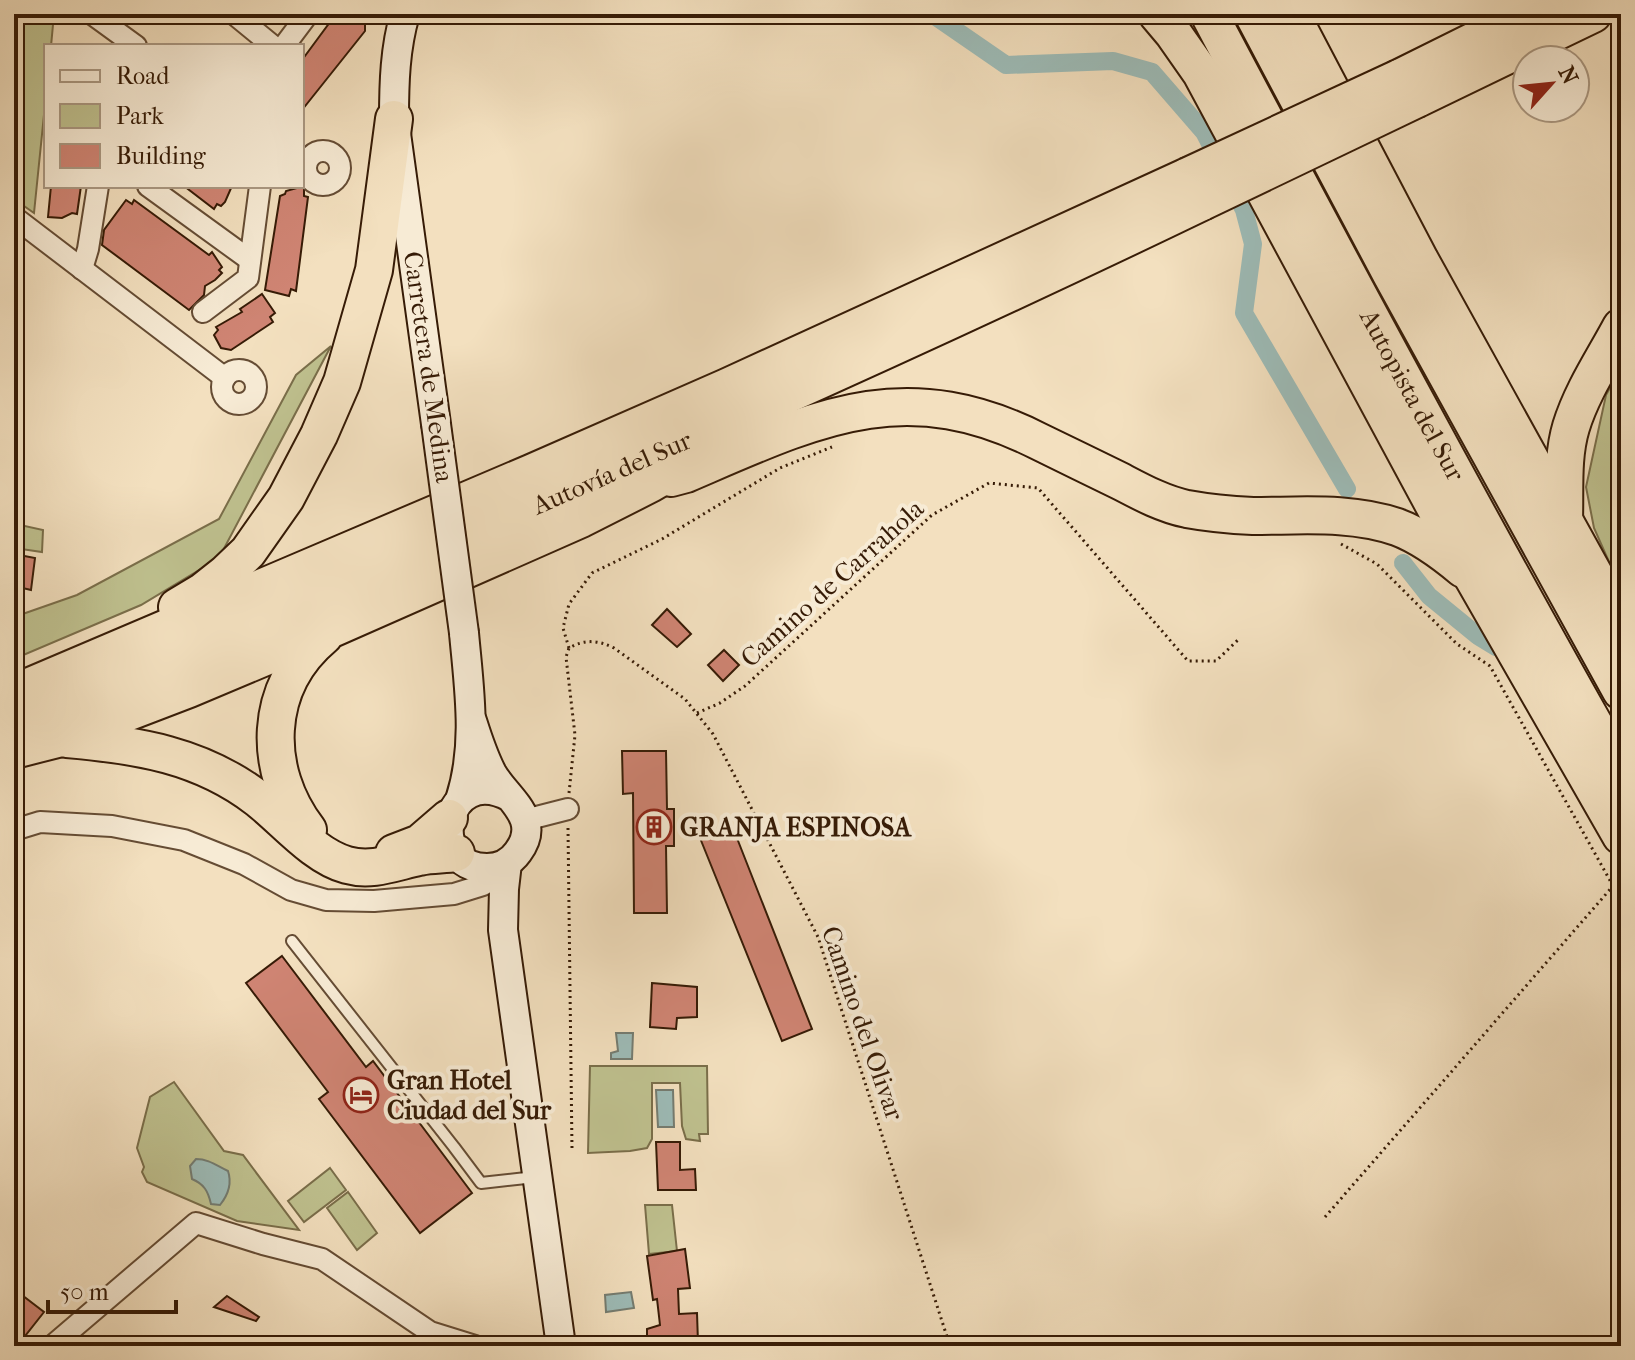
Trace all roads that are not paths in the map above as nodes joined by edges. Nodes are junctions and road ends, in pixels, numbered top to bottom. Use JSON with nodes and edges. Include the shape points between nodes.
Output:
{"nodes":[{"id":1,"x":92,"y":14,"type":"edge"},
{"id":2,"x":234,"y":14,"type":"edge"},
{"id":3,"x":308,"y":14,"type":"edge"},
{"id":4,"x":405,"y":14,"type":"edge"},
{"id":5,"x":1157,"y":14,"type":"edge"},
{"id":6,"x":1209,"y":14,"type":"edge"},
{"id":7,"x":1253,"y":14,"type":"edge"},
{"id":8,"x":1291,"y":14,"type":"edge"},
{"id":9,"x":1528,"y":14,"type":"edge"},
{"id":10,"x":1593,"y":14,"type":"edge"},
{"id":11,"x":115,"y":21,"type":"edge"},
{"id":12,"x":134,"y":44,"type":"edge"},
{"id":13,"x":271,"y":44,"type":"edge"},
{"id":14,"x":286,"y":44,"type":"edge"},
{"id":15,"x":1408,"y":88,"type":"junction"},
{"id":16,"x":394,"y":119,"type":"junction"},
{"id":17,"x":98,"y":188,"type":"edge"},
{"id":18,"x":151,"y":188,"type":"edge"},
{"id":19,"x":260,"y":188,"type":"edge"},
{"id":20,"x":1195,"y":189,"type":"junction"},
{"id":21,"x":14,"y":217,"type":"edge"},
{"id":22,"x":250,"y":260,"type":"junction"},
{"id":23,"x":82,"y":269,"type":"junction"},
{"id":24,"x":203,"y":312,"type":"dead end"},
{"id":25,"x":939,"y":327,"type":"junction"},
{"id":26,"x":1621,"y":327,"type":"edge"},
{"id":27,"x":225,"y":378,"type":"dead end"},
{"id":28,"x":650,"y":484,"type":"junction"},
{"id":29,"x":1564,"y":521,"type":"junction"},
{"id":30,"x":1472,"y":576,"type":"junction"},
{"id":31,"x":1621,"y":623,"type":"edge"},
{"id":32,"x":334,"y":628,"type":"junction"},
{"id":33,"x":18,"y":691,"type":"edge"},
{"id":34,"x":1621,"y":691,"type":"edge"},
{"id":35,"x":472,"y":721,"type":"junction"},
{"id":36,"x":14,"y":727,"type":"edge"},
{"id":37,"x":61,"y":738,"type":"junction"},
{"id":38,"x":14,"y":750,"type":"edge"},
{"id":39,"x":1621,"y":772,"type":"edge"},
{"id":40,"x":518,"y":808,"type":"junction"},
{"id":41,"x":455,"y":809,"type":"junction"},
{"id":42,"x":568,"y":809,"type":"road end"},
{"id":43,"x":14,"y":830,"type":"edge"},
{"id":44,"x":1621,"y":836,"type":"edge"},
{"id":45,"x":507,"y":863,"type":"junction"},
{"id":46,"x":469,"y":867,"type":"junction"},
{"id":47,"x":503,"y":930,"type":"junction"},
{"id":48,"x":292,"y":941,"type":"dead end"},
{"id":49,"x":537,"y":1177,"type":"junction"},
{"id":50,"x":558,"y":1345,"type":"edge"},
{"id":51,"x":52,"y":1346,"type":"edge"},
{"id":52,"x":475,"y":1346,"type":"edge"}],
"edges":[{"from":1,"to":11,"type":"street"},
{"from":2,"to":13,"type":"street"},
{"from":3,"to":14,"type":"street"},
{"from":4,"to":16,"type":"main road","name":"Carretera de Medina","via":[[394,77]]},
{"from":5,"to":30,"type":"highway","via":[[1201,73]]},
{"from":6,"to":39,"type":"highway","name":"Autopista del Sur","via":[[1354,290]]},
{"from":7,"to":34,"type":"highway","name":"Autopista del Sur"},
{"from":8,"to":29,"type":"highway"},
{"from":9,"to":15,"type":"highway"},
{"from":10,"to":15,"type":"highway"},
{"from":11,"to":12,"type":"street"},
{"from":15,"to":20,"type":"highway","bridge":true},
{"from":16,"to":33,"type":"highway","via":[[374,270],[362,319],[342,382],[286,498],[248,552],[202,592],[160,616],[99,640]]},
{"from":16,"to":35,"type":"main road","name":"Carretera de Medina","bridge":true},
{"from":17,"to":23,"type":"street"},
{"from":18,"to":22,"type":"street"},
{"from":19,"to":22,"type":"street"},
{"from":20,"to":25,"type":"highway","name":"Autovía del Sur"},
{"from":20,"to":33,"type":"highway","name":"Autovía del Sur"},
{"from":21,"to":23,"type":"street"},
{"from":22,"to":24,"type":"street","via":[[248,278]]},
{"from":23,"to":27,"type":"street"},
{"from":25,"to":28,"type":"highway","via":[[857,378],[705,451]]},
{"from":25,"to":36,"type":"highway","name":"Autovía del Sur","via":[[543,504]]},
{"from":26,"to":29,"type":"highway","via":[[1571,428],[1563,473]]},
{"from":28,"to":30,"type":"highway","via":[[845,413],[932,407],[1019,431],[1178,507],[1249,516],[1371,519],[1400,528]]},
{"from":28,"to":32,"type":"highway"},
{"from":29,"to":31,"type":"highway"},
{"from":30,"to":44,"type":"highway"},
{"from":32,"to":37,"type":"highway"},
{"from":32,"to":41,"type":"highway","via":[[300,661],[278,712],[279,774],[296,815],[332,850],[364,858],[420,843]]},
{"from":35,"to":40,"type":"main road","via":[[494,777]]},
{"from":35,"to":41,"type":"main road","via":[[467,779]]},
{"from":37,"to":38,"type":"highway"},
{"from":37,"to":46,"type":"highway","via":[[133,747],[202,766],[239,786],[328,857],[347,865],[384,866],[418,857]]},
{"from":40,"to":41,"type":"main road","via":[[488,789],[469,793]]},
{"from":40,"to":42,"type":"street"},
{"from":40,"to":45,"type":"main road","via":[[526,833],[517,855]]},
{"from":41,"to":46,"type":"main road","via":[[450,842]]},
{"from":43,"to":46,"type":"street","via":[[40,822],[112,826],[184,840],[291,890],[326,900],[454,894]]},
{"from":45,"to":46,"type":"main road"},
{"from":45,"to":47,"type":"main road"},
{"from":46,"to":47,"type":"main road"},
{"from":47,"to":49,"type":"main road"},
{"from":48,"to":49,"type":"lane","via":[[481,1183]]},
{"from":49,"to":50,"type":"main road"},
{"from":51,"to":52,"type":"street","via":[[196,1223],[322,1259],[430,1332]]}]}
